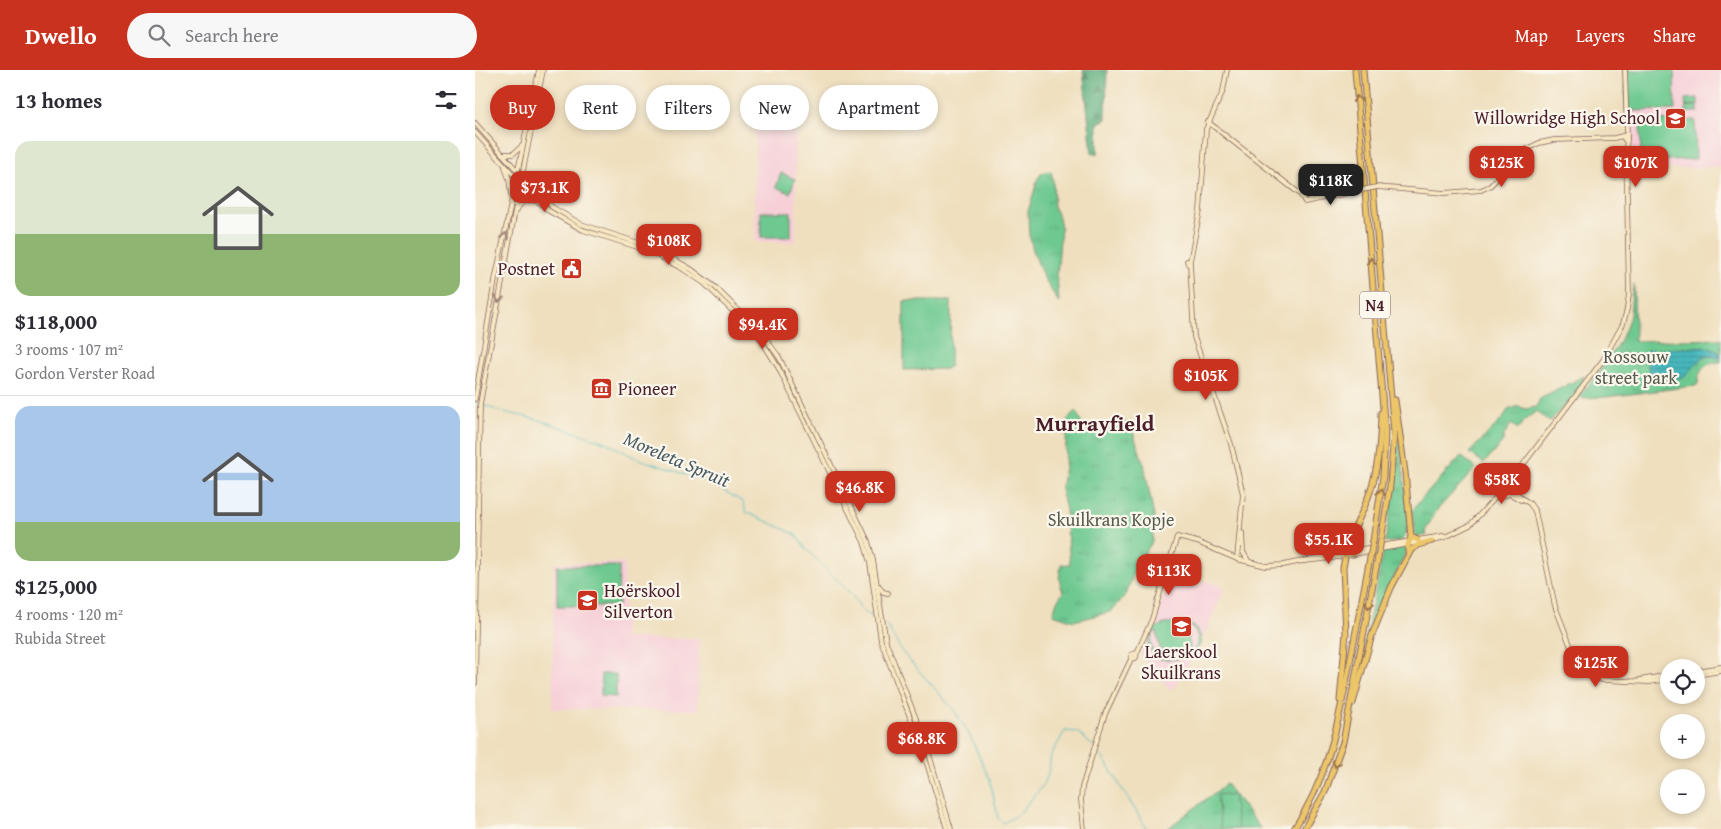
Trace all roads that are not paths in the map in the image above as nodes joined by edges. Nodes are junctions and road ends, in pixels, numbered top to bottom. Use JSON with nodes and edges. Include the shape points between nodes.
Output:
{"nodes":[{"id":1,"x":539,"y":70,"type":"edge"},
{"id":2,"x":543,"y":70,"type":"edge"},
{"id":3,"x":1227,"y":70,"type":"edge"},
{"id":4,"x":1355,"y":70,"type":"edge"},
{"id":5,"x":1363,"y":70,"type":"edge"},
{"id":6,"x":1625,"y":70,"type":"edge"},
{"id":7,"x":1208,"y":122,"type":"junction"},
{"id":8,"x":475,"y":123,"type":"edge"},
{"id":9,"x":475,"y":132,"type":"edge"},
{"id":10,"x":1625,"y":138,"type":"junction"},
{"id":11,"x":522,"y":146,"type":"junction"},
{"id":12,"x":502,"y":154,"type":"junction"},
{"id":13,"x":501,"y":160,"type":"junction"},
{"id":14,"x":517,"y":172,"type":"junction"},
{"id":15,"x":522,"y":176,"type":"junction"},
{"id":16,"x":516,"y":178,"type":"junction"},
{"id":17,"x":520,"y":182,"type":"junction"},
{"id":18,"x":540,"y":202,"type":"junction"},
{"id":19,"x":511,"y":206,"type":"junction"},
{"id":20,"x":515,"y":214,"type":"junction"},
{"id":21,"x":1373,"y":290,"type":"junction"},
{"id":22,"x":1388,"y":355,"type":"junction"},
{"id":23,"x":475,"y":399,"type":"edge"},
{"id":24,"x":1507,"y":486,"type":"junction"},
{"id":25,"x":1494,"y":500,"type":"junction"},
{"id":26,"x":1530,"y":504,"type":"junction"},
{"id":27,"x":1241,"y":526,"type":"junction"},
{"id":28,"x":1450,"y":535,"type":"junction"},
{"id":29,"x":1418,"y":540,"type":"joint"},
{"id":30,"x":1410,"y":541,"type":"junction"},
{"id":31,"x":1432,"y":541,"type":"junction"},
{"id":32,"x":1402,"y":543,"type":"joint"},
{"id":33,"x":1346,"y":544,"type":"junction"},
{"id":34,"x":1348,"y":553,"type":"junction"},
{"id":35,"x":1336,"y":556,"type":"junction"},
{"id":36,"x":1407,"y":556,"type":"junction"},
{"id":37,"x":1237,"y":559,"type":"junction"},
{"id":38,"x":1251,"y":563,"type":"junction"},
{"id":39,"x":1343,"y":568,"type":"junction"},
{"id":40,"x":476,"y":581,"type":"edge"},
{"id":41,"x":877,"y":582,"type":"junction"},
{"id":42,"x":880,"y":602,"type":"junction"},
{"id":43,"x":1721,"y":667,"type":"edge"},
{"id":44,"x":1705,"y":670,"type":"edge"},
{"id":45,"x":1721,"y":671,"type":"edge"},
{"id":46,"x":1705,"y":674,"type":"edge"},
{"id":47,"x":1660,"y":677,"type":"edge"},
{"id":48,"x":1660,"y":680,"type":"edge"},
{"id":49,"x":1638,"y":681,"type":"junction"},
{"id":50,"x":475,"y":683,"type":"edge"},
{"id":51,"x":1339,"y":723,"type":"junction"},
{"id":52,"x":1343,"y":742,"type":"junction"},
{"id":53,"x":947,"y":829,"type":"edge"},
{"id":54,"x":951,"y":829,"type":"edge"},
{"id":55,"x":1084,"y":829,"type":"edge"},
{"id":56,"x":1294,"y":829,"type":"edge"},
{"id":57,"x":1304,"y":829,"type":"edge"}],
"edges":[{"from":1,"to":11,"type":"main road"},
{"from":2,"to":15,"type":"main road"},
{"from":3,"to":7,"type":"main road","via":[[1223,91]]},
{"from":21,"to":4,"type":"highway","number":"N4","one_way":true},
{"from":5,"to":22,"type":"highway","number":"N4"},
{"from":6,"to":10,"type":"main road"},
{"from":7,"to":10,"type":"main road","bridge":true,"via":[[1297,192],[1305,202],[1377,187],[1444,193],[1481,190],[1490,186],[1523,150],[1539,143]]},
{"from":7,"to":27,"type":"main road","via":[[1200,211],[1189,276],[1194,337],[1232,448],[1243,494]]},
{"from":8,"to":12,"type":"main road"},
{"from":9,"to":13,"type":"main road"},
{"from":10,"to":24,"type":"main road","via":[[1629,288],[1623,324],[1597,369]]},
{"from":11,"to":12,"type":"main road","via":[[513,154]]},
{"from":11,"to":14,"type":"main road"},
{"from":12,"to":14,"type":"main road"},
{"from":13,"to":16,"type":"main road"},
{"from":13,"to":19,"type":"main road","via":[[510,184]]},
{"from":14,"to":15,"type":"main road"},
{"from":14,"to":16,"type":"main road"},
{"from":15,"to":17,"type":"main road"},
{"from":15,"to":41,"type":"main road","via":[[552,208],[573,221],[651,247],[691,269],[763,335],[779,358],[865,532]]},
{"from":16,"to":17,"type":"main road"},
{"from":16,"to":19,"type":"main road"},
{"from":17,"to":18,"type":"main road"},
{"from":17,"to":20,"type":"main road"},
{"from":18,"to":20,"type":"main road","via":[[525,201]]},
{"from":18,"to":53,"type":"main road","via":[[578,228],[647,250],[683,269],[704,283],[760,338],[778,367],[860,534],[870,563],[884,652],[924,754]]},
{"from":23,"to":19,"type":"main road","one_way":true},
{"from":20,"to":40,"type":"main road","one_way":true,"via":[[482,388]]},
{"from":21,"to":33,"type":"highway","via":[[1381,412],[1379,455],[1371,491]]},
{"from":51,"to":21,"type":"highway","number":"N4","one_way":true,"bridge":true,"via":[[1383,478],[1383,387]]},
{"from":22,"to":30,"type":"highway","via":[[1405,472]]},
{"from":22,"to":52,"type":"highway","number":"N4","one_way":true,"bridge":true,"via":[[1393,451],[1381,540]]},
{"from":24,"to":25,"type":"main road"},
{"from":24,"to":26,"type":"main road"},
{"from":25,"to":26,"type":"main road","via":[[1511,494]]},
{"from":25,"to":28,"type":"main road","via":[[1471,525]]},
{"from":26,"to":49,"type":"main road","via":[[1537,516],[1555,606],[1574,654],[1595,679]]},
{"from":27,"to":37,"type":"main road"},
{"from":27,"to":38,"type":"main road","via":[[1243,552]]},
{"from":28,"to":29,"type":"main road"},
{"from":28,"to":31,"type":"main road"},
{"from":29,"to":30,"type":"highway"},
{"from":30,"to":31,"type":"main road"},
{"from":30,"to":32,"type":"highway"},
{"from":30,"to":34,"type":"main road"},
{"from":30,"to":36,"type":"highway"},
{"from":31,"to":36,"type":"highway","via":[[1415,546]]},
{"from":32,"to":34,"type":"main road"},
{"from":33,"to":34,"type":"highway"},
{"from":33,"to":35,"type":"highway"},
{"from":34,"to":35,"type":"main road"},
{"from":34,"to":39,"type":"highway"},
{"from":35,"to":38,"type":"main road","via":[[1273,566]]},
{"from":35,"to":39,"type":"highway"},
{"from":36,"to":52,"type":"highway","via":[[1372,635]]},
{"from":37,"to":38,"type":"main road"},
{"from":37,"to":55,"type":"main road","via":[[1177,537],[1152,619],[1105,714],[1093,751],[1082,787]]},
{"from":39,"to":51,"type":"highway","via":[[1346,633]]},
{"from":40,"to":50,"type":"main road"},
{"from":41,"to":42,"type":"main road"},
{"from":41,"to":42,"type":"main road","via":[[881,590],[889,593]]},
{"from":42,"to":54,"type":"main road","via":[[889,652],[927,747]]},
{"from":43,"to":44,"type":"main road"},
{"from":45,"to":46,"type":"main road"},
{"from":47,"to":49,"type":"main road"},
{"from":48,"to":49,"type":"main road"},
{"from":51,"to":56,"type":"highway","number":"N4","via":[[1323,774]]},
{"from":52,"to":57,"type":"highway","number":"N4","one_way":true,"via":[[1325,792]]}]}
